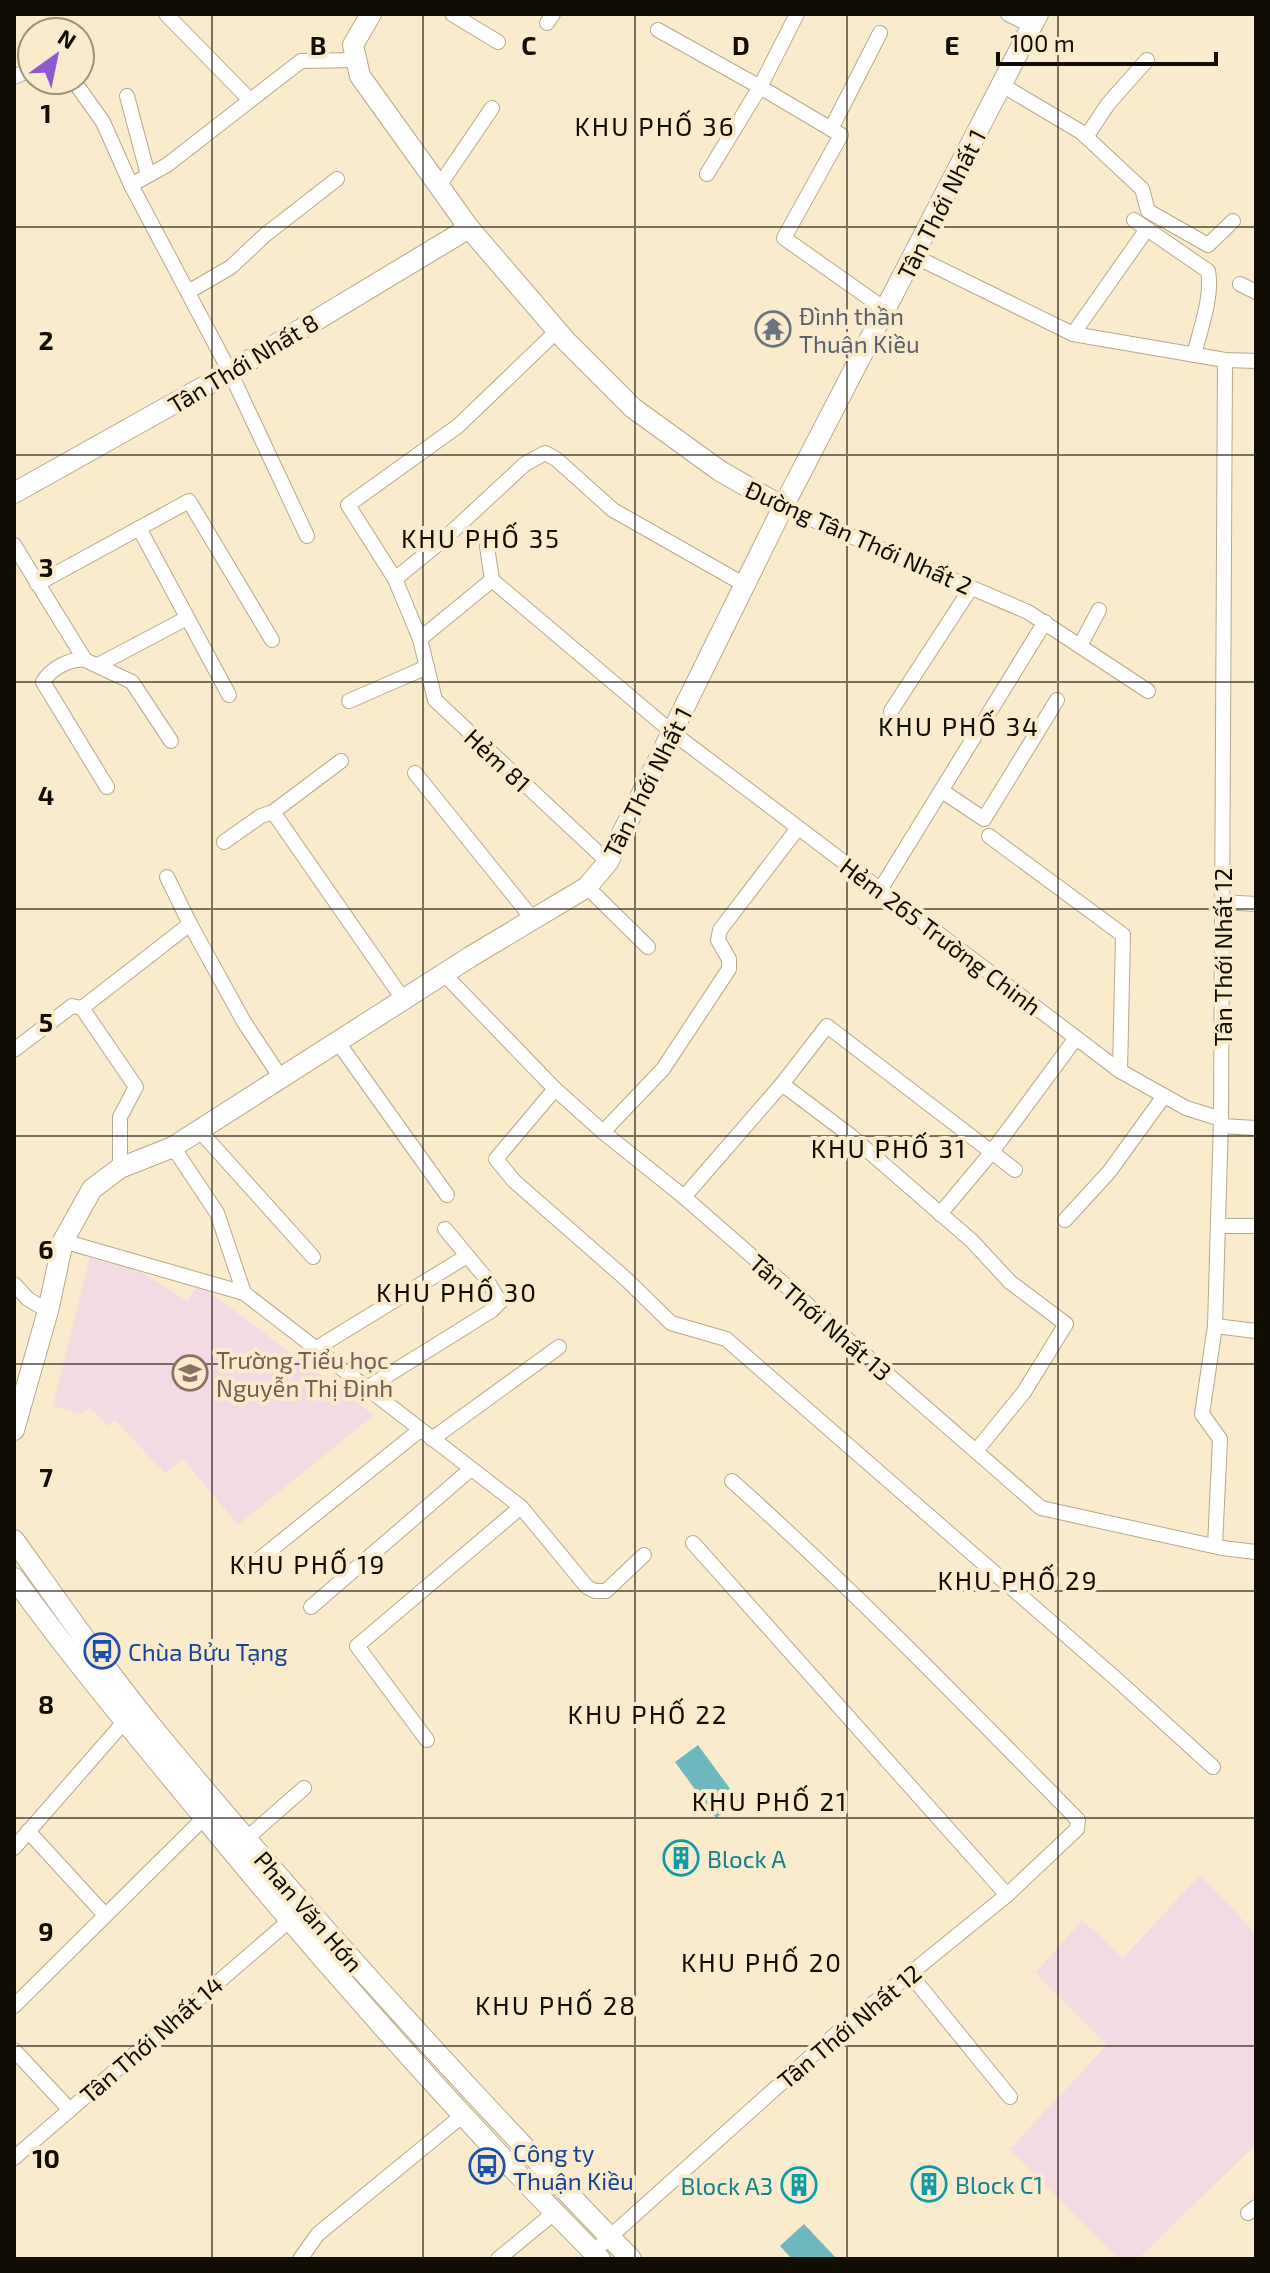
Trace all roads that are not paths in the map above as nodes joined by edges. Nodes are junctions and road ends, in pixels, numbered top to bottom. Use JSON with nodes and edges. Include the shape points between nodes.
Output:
{"nodes":[{"id":1,"x":166,"y":14,"type":"edge"},
{"id":2,"x":371,"y":14,"type":"edge"},
{"id":3,"x":452,"y":14,"type":"edge"},
{"id":4,"x":797,"y":14,"type":"edge"},
{"id":5,"x":1008,"y":14,"type":"edge"},
{"id":6,"x":1035,"y":20,"type":"edge"},
{"id":7,"x":658,"y":30,"type":"dead end"},
{"id":8,"x":880,"y":33,"type":"dead end"},
{"id":9,"x":498,"y":42,"type":"dead end"},
{"id":10,"x":357,"y":60,"type":"junction"},
{"id":11,"x":1147,"y":60,"type":"dead end"},
{"id":12,"x":1002,"y":85,"type":"junction"},
{"id":13,"x":760,"y":87,"type":"junction"},
{"id":14,"x":84,"y":96,"type":"edge"},
{"id":15,"x":127,"y":96,"type":"dead end"},
{"id":16,"x":250,"y":100,"type":"junction"},
{"id":17,"x":492,"y":108,"type":"dead end"},
{"id":18,"x":831,"y":129,"type":"junction"},
{"id":19,"x":1086,"y":137,"type":"junction"},
{"id":20,"x":707,"y":174,"type":"dead end"},
{"id":21,"x":148,"y":175,"type":"junction"},
{"id":22,"x":337,"y":179,"type":"dead end"},
{"id":23,"x":131,"y":185,"type":"junction"},
{"id":24,"x":439,"y":186,"type":"junction"},
{"id":25,"x":1134,"y":220,"type":"dead end"},
{"id":26,"x":1233,"y":221,"type":"dead end"},
{"id":27,"x":469,"y":228,"type":"junction"},
{"id":28,"x":1147,"y":229,"type":"junction"},
{"id":29,"x":914,"y":256,"type":"junction"},
{"id":30,"x":1240,"y":284,"type":"dead end"},
{"id":31,"x":188,"y":292,"type":"junction"},
{"id":32,"x":1256,"y":292,"type":"edge"},
{"id":33,"x":886,"y":310,"type":"junction"},
{"id":34,"x":557,"y":331,"type":"junction"},
{"id":35,"x":1073,"y":334,"type":"junction"},
{"id":36,"x":1194,"y":355,"type":"junction"},
{"id":37,"x":1225,"y":360,"type":"junction"},
{"id":38,"x":1256,"y":361,"type":"edge"},
{"id":39,"x":230,"y":372,"type":"junction"},
{"id":40,"x":14,"y":493,"type":"edge"},
{"id":41,"x":783,"y":507,"type":"junction"},
{"id":42,"x":139,"y":528,"type":"junction"},
{"id":43,"x":307,"y":536,"type":"dead end"},
{"id":44,"x":14,"y":545,"type":"edge"},
{"id":45,"x":487,"y":546,"type":"dead end"},
{"id":46,"x":395,"y":579,"type":"junction"},
{"id":47,"x":492,"y":580,"type":"junction"},
{"id":48,"x":37,"y":584,"type":"junction"},
{"id":49,"x":745,"y":585,"type":"junction"},
{"id":50,"x":971,"y":588,"type":"junction"},
{"id":51,"x":1099,"y":610,"type":"dead end"},
{"id":52,"x":187,"y":618,"type":"junction"},
{"id":53,"x":1045,"y":622,"type":"junction"},
{"id":54,"x":420,"y":639,"type":"junction"},
{"id":55,"x":272,"y":640,"type":"dead end"},
{"id":56,"x":1080,"y":646,"type":"junction"},
{"id":57,"x":91,"y":663,"type":"junction"},
{"id":58,"x":427,"y":667,"type":"junction"},
{"id":59,"x":1148,"y":691,"type":"dead end"},
{"id":60,"x":229,"y":695,"type":"dead end"},
{"id":61,"x":1057,"y":700,"type":"dead end"},
{"id":62,"x":349,"y":701,"type":"dead end"},
{"id":63,"x":891,"y":711,"type":"dead end"},
{"id":64,"x":673,"y":733,"type":"junction"},
{"id":65,"x":171,"y":741,"type":"dead end"},
{"id":66,"x":341,"y":761,"type":"dead end"},
{"id":67,"x":415,"y":773,"type":"dead end"},
{"id":68,"x":107,"y":787,"type":"dead end"},
{"id":69,"x":942,"y":791,"type":"junction"},
{"id":70,"x":273,"y":812,"type":"junction"},
{"id":71,"x":798,"y":828,"type":"junction"},
{"id":72,"x":989,"y":836,"type":"dead end"},
{"id":73,"x":224,"y":842,"type":"dead end"},
{"id":74,"x":608,"y":862,"type":"junction"},
{"id":75,"x":167,"y":877,"type":"dead end"},
{"id":76,"x":587,"y":887,"type":"junction"},
{"id":77,"x":880,"y":890,"type":"junction"},
{"id":78,"x":1222,"y":902,"type":"junction"},
{"id":79,"x":1256,"y":904,"type":"edge"},
{"id":80,"x":532,"y":918,"type":"junction"},
{"id":81,"x":190,"y":924,"type":"junction"},
{"id":82,"x":648,"y":947,"type":"dead end"},
{"id":83,"x":444,"y":974,"type":"junction"},
{"id":84,"x":403,"y":999,"type":"junction"},
{"id":85,"x":82,"y":1008,"type":"junction"},
{"id":86,"x":1076,"y":1038,"type":"junction"},
{"id":87,"x":337,"y":1041,"type":"junction"},
{"id":88,"x":14,"y":1050,"type":"edge"},
{"id":89,"x":1120,"y":1071,"type":"junction"},
{"id":90,"x":281,"y":1078,"type":"junction"},
{"id":91,"x":782,"y":1084,"type":"junction"},
{"id":92,"x":555,"y":1089,"type":"junction"},
{"id":93,"x":1164,"y":1096,"type":"junction"},
{"id":94,"x":1221,"y":1123,"type":"junction"},
{"id":95,"x":1256,"y":1128,"type":"edge"},
{"id":96,"x":199,"y":1130,"type":"junction"},
{"id":97,"x":603,"y":1132,"type":"junction"},
{"id":98,"x":173,"y":1147,"type":"junction"},
{"id":99,"x":991,"y":1153,"type":"junction"},
{"id":100,"x":120,"y":1168,"type":"junction"},
{"id":101,"x":1015,"y":1170,"type":"dead end"},
{"id":102,"x":447,"y":1195,"type":"dead end"},
{"id":103,"x":684,"y":1197,"type":"junction"},
{"id":104,"x":940,"y":1214,"type":"junction"},
{"id":105,"x":1065,"y":1220,"type":"dead end"},
{"id":106,"x":1218,"y":1226,"type":"junction"},
{"id":107,"x":1256,"y":1226,"type":"edge"},
{"id":108,"x":445,"y":1229,"type":"dead end"},
{"id":109,"x":63,"y":1241,"type":"junction"},
{"id":110,"x":467,"y":1256,"type":"junction"},
{"id":111,"x":313,"y":1257,"type":"dead end"},
{"id":112,"x":14,"y":1284,"type":"edge"},
{"id":113,"x":244,"y":1293,"type":"junction"},
{"id":114,"x":48,"y":1311,"type":"junction"},
{"id":115,"x":1215,"y":1326,"type":"junction"},
{"id":116,"x":1256,"y":1331,"type":"edge"},
{"id":117,"x":559,"y":1347,"type":"dead end"},
{"id":118,"x":315,"y":1349,"type":"junction"},
{"id":119,"x":367,"y":1388,"type":"junction"},
{"id":120,"x":14,"y":1430,"type":"edge"},
{"id":121,"x":426,"y":1434,"type":"junction"},
{"id":122,"x":976,"y":1451,"type":"junction"},
{"id":123,"x":471,"y":1469,"type":"junction"},
{"id":124,"x":732,"y":1481,"type":"dead end"},
{"id":125,"x":521,"y":1507,"type":"junction"},
{"id":126,"x":14,"y":1540,"type":"edge"},
{"id":127,"x":693,"y":1543,"type":"dead end"},
{"id":128,"x":1215,"y":1546,"type":"junction"},
{"id":129,"x":1256,"y":1552,"type":"edge"},
{"id":130,"x":644,"y":1555,"type":"dead end"},
{"id":131,"x":252,"y":1565,"type":"dead end"},
{"id":132,"x":14,"y":1578,"type":"edge"},
{"id":133,"x":311,"y":1607,"type":"dead end"},
{"id":134,"x":124,"y":1722,"type":"junction"},
{"id":135,"x":427,"y":1740,"type":"dead end"},
{"id":136,"x":1213,"y":1767,"type":"dead end"},
{"id":137,"x":304,"y":1788,"type":"dead end"},
{"id":138,"x":204,"y":1818,"type":"junction"},
{"id":139,"x":28,"y":1831,"type":"junction"},
{"id":140,"x":247,"y":1838,"type":"junction"},
{"id":141,"x":14,"y":1848,"type":"edge"},
{"id":142,"x":1007,"y":1895,"type":"junction"},
{"id":143,"x":105,"y":1915,"type":"junction"},
{"id":144,"x":289,"y":1921,"type":"junction"},
{"id":145,"x":909,"y":1973,"type":"junction"},
{"id":146,"x":14,"y":2006,"type":"edge"},
{"id":147,"x":14,"y":2050,"type":"edge"},
{"id":148,"x":1010,"y":2097,"type":"dead end"},
{"id":149,"x":70,"y":2110,"type":"junction"},
{"id":150,"x":463,"y":2115,"type":"junction"},
{"id":151,"x":14,"y":2158,"type":"edge"},
{"id":152,"x":554,"y":2213,"type":"junction"},
{"id":153,"x":609,"y":2236,"type":"junction"},
{"id":154,"x":596,"y":2255,"type":"edge"},
{"id":155,"x":300,"y":2259,"type":"edge"},
{"id":156,"x":498,"y":2259,"type":"edge"},
{"id":157,"x":631,"y":2259,"type":"edge"}],
"edges":[{"from":1,"to":16,"type":"street"},
{"from":2,"to":10,"type":"street","via":[[353,45]]},
{"from":3,"to":9,"type":"street"},
{"from":4,"to":13,"type":"street"},
{"from":5,"to":6,"type":"street"},
{"from":6,"to":12,"type":"street","name":"Tân Thới Nhất 1"},
{"from":7,"to":13,"type":"street"},
{"from":8,"to":18,"type":"street"},
{"from":10,"to":16,"type":"street","via":[[301,61]]},
{"from":10,"to":24,"type":"street","name":"Đường Tân Thới Nhất 2","via":[[360,76]]},
{"from":11,"to":19,"type":"street"},
{"from":12,"to":19,"type":"street"},
{"from":12,"to":29,"type":"street","name":"Tân Thới Nhất 1"},
{"from":13,"to":18,"type":"street"},
{"from":13,"to":20,"type":"street"},
{"from":14,"to":23,"type":"street","via":[[103,122]]},
{"from":15,"to":21,"type":"street"},
{"from":16,"to":21,"type":"street"},
{"from":17,"to":24,"type":"street"},
{"from":18,"to":33,"type":"street","via":[[841,135],[784,238]]},
{"from":19,"to":26,"type":"street","via":[[1142,189],[1148,211],[1160,218],[1208,245]]},
{"from":21,"to":23,"type":"street"},
{"from":22,"to":31,"type":"street","via":[[231,267]]},
{"from":23,"to":31,"type":"street"},
{"from":24,"to":27,"type":"street","name":"Đường Tân Thới Nhất 2"},
{"from":25,"to":28,"type":"street"},
{"from":27,"to":34,"type":"street","name":"Đường Tân Thới Nhất 2"},
{"from":27,"to":39,"type":"street","name":"Tân Thới Nhất 8"},
{"from":28,"to":35,"type":"street"},
{"from":28,"to":36,"type":"street","via":[[1208,271]]},
{"from":29,"to":33,"type":"street","name":"Tân Thới Nhất 1"},
{"from":29,"to":35,"type":"street"},
{"from":30,"to":32,"type":"street"},
{"from":31,"to":39,"type":"street"},
{"from":33,"to":41,"type":"street","name":"Tân Thới Nhất 1"},
{"from":34,"to":41,"type":"street","name":"Đường Tân Thới Nhất 2","via":[[633,408],[720,471]]},
{"from":34,"to":46,"type":"street","name":"Hẻm 81","via":[[458,426],[348,505]]},
{"from":35,"to":36,"type":"street"},
{"from":36,"to":37,"type":"street"},
{"from":37,"to":38,"type":"street"},
{"from":37,"to":78,"type":"street","name":"Tân Thới Nhất 12"},
{"from":39,"to":40,"type":"street","name":"Tân Thới Nhất 8"},
{"from":39,"to":43,"type":"street"},
{"from":41,"to":49,"type":"street","name":"Tân Thới Nhất 1"},
{"from":41,"to":50,"type":"street","name":"Đường Tân Thới Nhất 2"},
{"from":42,"to":48,"type":"street"},
{"from":42,"to":52,"type":"street"},
{"from":42,"to":55,"type":"street","via":[[189,501]]},
{"from":44,"to":48,"type":"street"},
{"from":45,"to":47,"type":"street"},
{"from":46,"to":49,"type":"street","via":[[525,464],[545,453],[613,510]]},
{"from":46,"to":54,"type":"street","name":"Hẻm 81"},
{"from":47,"to":54,"type":"street"},
{"from":47,"to":64,"type":"street","name":"Hẻm 265 Trường Chinh"},
{"from":48,"to":57,"type":"street"},
{"from":49,"to":64,"type":"street","name":"Tân Thới Nhất 1"},
{"from":50,"to":53,"type":"street","name":"Đường Tân Thới Nhất 2"},
{"from":50,"to":63,"type":"street"},
{"from":51,"to":56,"type":"street"},
{"from":52,"to":57,"type":"street"},
{"from":52,"to":60,"type":"street"},
{"from":53,"to":56,"type":"street","name":"Đường Tân Thới Nhất 2"},
{"from":53,"to":69,"type":"street"},
{"from":54,"to":58,"type":"street","name":"Hẻm 81"},
{"from":56,"to":59,"type":"street","name":"Đường Tân Thới Nhất 2"},
{"from":57,"to":65,"type":"street","via":[[132,682]]},
{"from":57,"to":68,"type":"street","via":[[70,661],[43,682]]},
{"from":58,"to":62,"type":"street"},
{"from":58,"to":74,"type":"street","name":"Hẻm 81","via":[[435,700]]},
{"from":61,"to":69,"type":"street","via":[[984,819]]},
{"from":64,"to":71,"type":"street","name":"Hẻm 265 Trường Chinh"},
{"from":64,"to":74,"type":"street","name":"Tân Thới Nhất 1"},
{"from":66,"to":70,"type":"street"},
{"from":67,"to":80,"type":"street"},
{"from":69,"to":77,"type":"street"},
{"from":70,"to":73,"type":"street"},
{"from":70,"to":84,"type":"street"},
{"from":71,"to":77,"type":"street","name":"Hẻm 265 Trường Chinh"},
{"from":71,"to":97,"type":"street","via":[[720,930],[718,940],[729,969],[663,1069]]},
{"from":72,"to":89,"type":"street","via":[[1123,935]]},
{"from":74,"to":76,"type":"street","name":"Tân Thới Nhất 1"},
{"from":75,"to":81,"type":"street"},
{"from":76,"to":80,"type":"street","name":"Tân Thới Nhất 1"},
{"from":76,"to":82,"type":"street"},
{"from":77,"to":86,"type":"street","name":"Hẻm 265 Trường Chinh"},
{"from":78,"to":79,"type":"street"},
{"from":78,"to":94,"type":"street","name":"Tân Thới Nhất 12"},
{"from":80,"to":83,"type":"street","name":"Tân Thới Nhất 1"},
{"from":81,"to":85,"type":"street"},
{"from":81,"to":90,"type":"street"},
{"from":83,"to":84,"type":"street","name":"Tân Thới Nhất 1"},
{"from":83,"to":92,"type":"street","name":"Tân Thới Nhất 13"},
{"from":84,"to":87,"type":"street","name":"Tân Thới Nhất 1"},
{"from":85,"to":88,"type":"street","via":[[72,1006]]},
{"from":85,"to":100,"type":"street","via":[[136,1087],[120,1117]]},
{"from":86,"to":89,"type":"street","name":"Hẻm 265 Trường Chinh"},
{"from":86,"to":99,"type":"street"},
{"from":87,"to":90,"type":"street","name":"Tân Thới Nhất 1"},
{"from":87,"to":102,"type":"street"},
{"from":89,"to":93,"type":"street","name":"Hẻm 265 Trường Chinh"},
{"from":90,"to":96,"type":"street","name":"Tân Thới Nhất 1"},
{"from":91,"to":99,"type":"street","via":[[827,1026]]},
{"from":91,"to":103,"type":"street"},
{"from":91,"to":104,"type":"street"},
{"from":92,"to":97,"type":"street","name":"Tân Thới Nhất 13"},
{"from":92,"to":136,"type":"street","via":[[496,1159],[514,1181],[671,1323],[726,1339]]},
{"from":93,"to":94,"type":"street","name":"Hẻm 265 Trường Chinh"},
{"from":93,"to":105,"type":"street","via":[[1109,1172]]},
{"from":94,"to":95,"type":"street","name":"Hẻm 265 Trường Chinh"},
{"from":94,"to":106,"type":"street","name":"Tân Thới Nhất 12"},
{"from":96,"to":98,"type":"street","name":"Tân Thới Nhất 1"},
{"from":96,"to":111,"type":"street"},
{"from":97,"to":103,"type":"street","name":"Tân Thới Nhất 13"},
{"from":98,"to":100,"type":"street","name":"Tân Thới Nhất 1"},
{"from":98,"to":113,"type":"street","via":[[217,1213]]},
{"from":99,"to":101,"type":"street"},
{"from":99,"to":104,"type":"street"},
{"from":100,"to":109,"type":"street","name":"Tân Thới Nhất 1","via":[[92,1189]]},
{"from":103,"to":122,"type":"street","name":"Tân Thới Nhất 13"},
{"from":104,"to":122,"type":"street","via":[[1010,1282],[1066,1324],[1024,1392]]},
{"from":106,"to":107,"type":"street"},
{"from":106,"to":115,"type":"street","name":"Tân Thới Nhất 12"},
{"from":108,"to":110,"type":"street"},
{"from":109,"to":113,"type":"street"},
{"from":109,"to":114,"type":"street","name":"Tân Thới Nhất 1"},
{"from":110,"to":118,"type":"street"},
{"from":110,"to":119,"type":"street","via":[[500,1302]]},
{"from":112,"to":114,"type":"street"},
{"from":113,"to":118,"type":"street"},
{"from":114,"to":120,"type":"street","name":"Tân Thới Nhất 1"},
{"from":115,"to":116,"type":"street"},
{"from":115,"to":128,"type":"street","name":"Tân Thới Nhất 12","via":[[1202,1414],[1220,1439]]},
{"from":117,"to":121,"type":"street"},
{"from":118,"to":119,"type":"street"},
{"from":119,"to":121,"type":"street"},
{"from":121,"to":123,"type":"street"},
{"from":121,"to":131,"type":"street"},
{"from":122,"to":128,"type":"street","name":"Tân Thới Nhất 13","via":[[1041,1508]]},
{"from":123,"to":125,"type":"street"},
{"from":123,"to":133,"type":"street"},
{"from":124,"to":142,"type":"street","name":"Tân Thới Nhất 12","via":[[857,1597],[1078,1820],[1077,1829]]},
{"from":125,"to":130,"type":"street","via":[[595,1591],[606,1591]]},
{"from":125,"to":135,"type":"street","via":[[357,1646]]},
{"from":126,"to":140,"type":"street","name":"Phan Văn Hớn","via":[[161,1738]]},
{"from":127,"to":142,"type":"street"},
{"from":128,"to":129,"type":"street","name":"Tân Thới Nhất 13"},
{"from":132,"to":134,"type":"street","name":"Phan Văn Hớn"},
{"from":134,"to":138,"type":"street","name":"Phan Văn Hớn"},
{"from":134,"to":139,"type":"street"},
{"from":137,"to":140,"type":"street"},
{"from":138,"to":143,"type":"street"},
{"from":138,"to":144,"type":"street","name":"Phan Văn Hớn"},
{"from":139,"to":141,"type":"street"},
{"from":139,"to":143,"type":"street"},
{"from":140,"to":153,"type":"street","name":"Phan Văn Hớn","via":[[389,2003]]},
{"from":142,"to":145,"type":"street","name":"Tân Thới Nhất 12"},
{"from":143,"to":146,"type":"street"},
{"from":144,"to":149,"type":"street","name":"Tân Thới Nhất 14"},
{"from":144,"to":150,"type":"street","name":"Phan Văn Hớn"},
{"from":145,"to":148,"type":"street"},
{"from":145,"to":153,"type":"street","name":"Tân Thới Nhất 12"},
{"from":147,"to":149,"type":"street"},
{"from":149,"to":151,"type":"street","name":"Tân Thới Nhất 14"},
{"from":150,"to":152,"type":"street","name":"Phan Văn Hớn"},
{"from":150,"to":155,"type":"street","via":[[318,2234]]},
{"from":152,"to":154,"type":"street","name":"Phan Văn Hớn"},
{"from":152,"to":156,"type":"street"},
{"from":153,"to":154,"type":"street","name":"Tân Thới Nhất 12"},
{"from":153,"to":157,"type":"street","name":"Phan Văn Hớn"}]}
